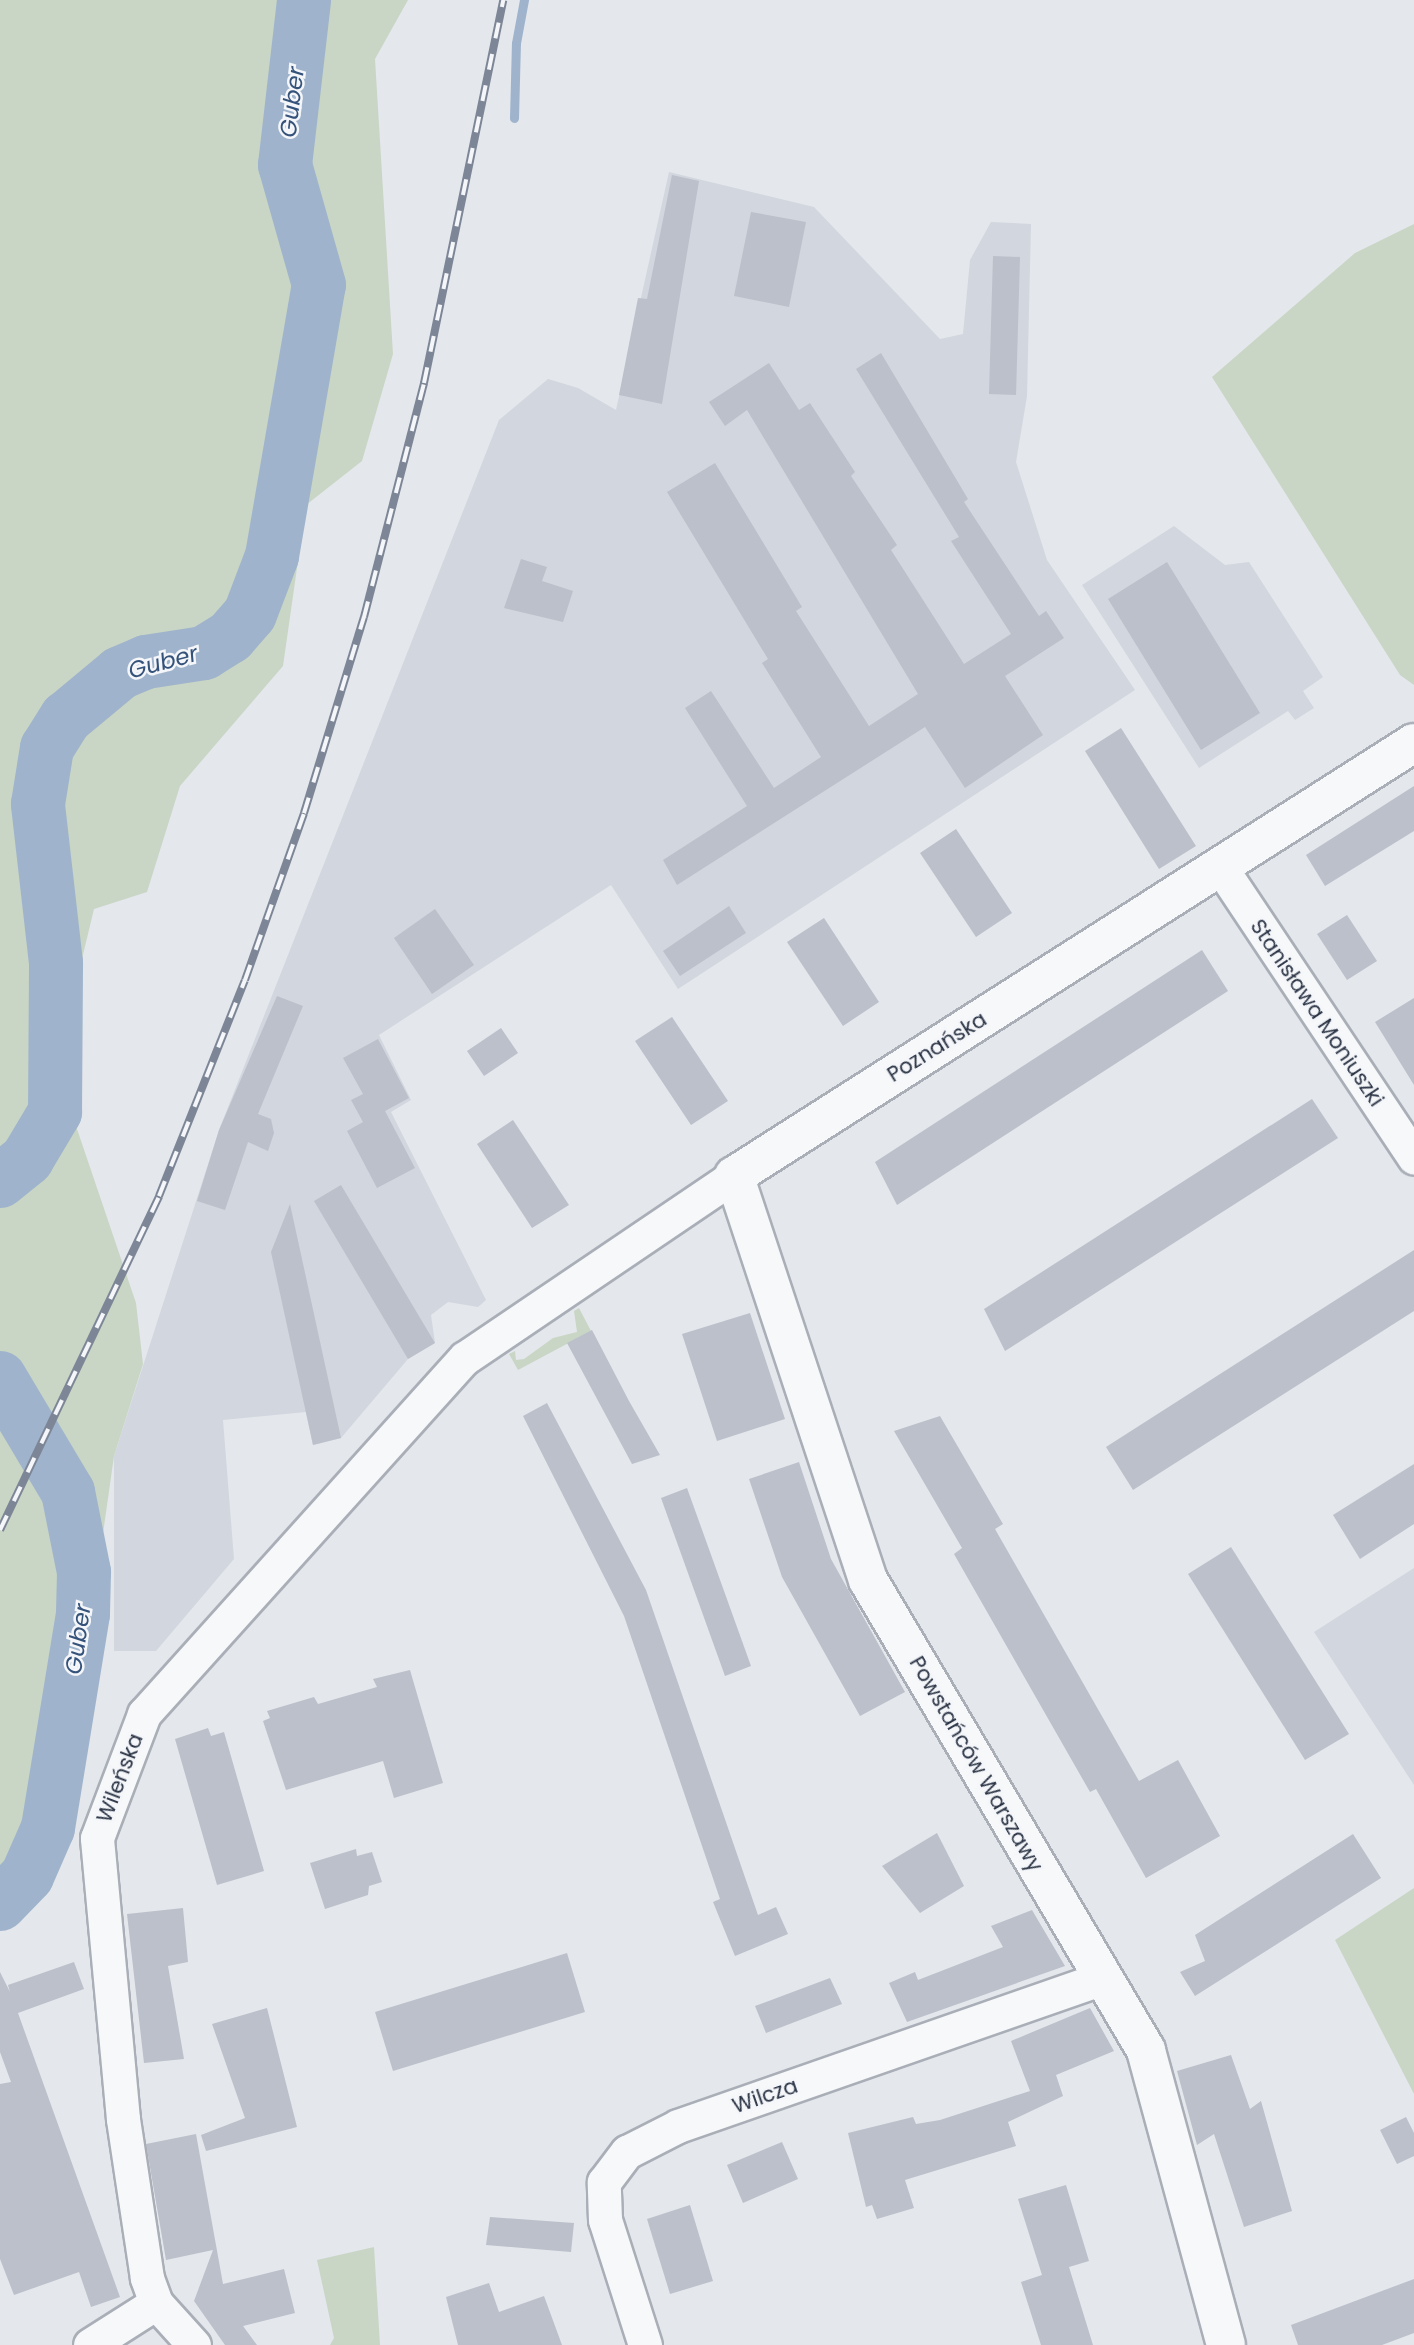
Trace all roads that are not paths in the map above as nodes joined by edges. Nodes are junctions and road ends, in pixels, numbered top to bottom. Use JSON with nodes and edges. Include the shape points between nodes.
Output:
{"nodes":[{"id":1,"x":1414,"y":743,"type":"edge"},
{"id":2,"x":1221,"y":868,"type":"junction"},
{"id":3,"x":1414,"y":1157,"type":"edge"},
{"id":4,"x":734,"y":1176,"type":"junction"},
{"id":5,"x":465,"y":1358,"type":"joint"},
{"id":6,"x":1102,"y":1978,"type":"junction"},
{"id":7,"x":156,"y":2303,"type":"junction"},
{"id":8,"x":90,"y":2345,"type":"edge"},
{"id":9,"x":194,"y":2345,"type":"edge"},
{"id":10,"x":645,"y":2345,"type":"edge"},
{"id":11,"x":1226,"y":2345,"type":"edge"}],
"edges":[{"from":1,"to":2,"type":"street","name":"Poznańska"},
{"from":2,"to":3,"type":"street","name":"Stanisława Moniuszki"},
{"from":2,"to":4,"type":"street","name":"Poznańska"},
{"from":4,"to":5,"type":"street","name":"Poznańska"},
{"from":4,"to":6,"type":"street","name":"Powstańców Warszawy","via":[[868,1580]]},
{"from":5,"to":7,"type":"street","name":"Wileńska","via":[[145,1714],[97,1838],[122,2119],[146,2278]]},
{"from":6,"to":10,"type":"street","name":"Wilcza","via":[[678,2126],[627,2152],[604,2182],[605,2220]]},
{"from":6,"to":11,"type":"street","name":"Powstańców Warszawy","via":[[1146,2050]]},
{"from":7,"to":8,"type":"street"},
{"from":7,"to":9,"type":"street","name":"Wileńska"}]}
